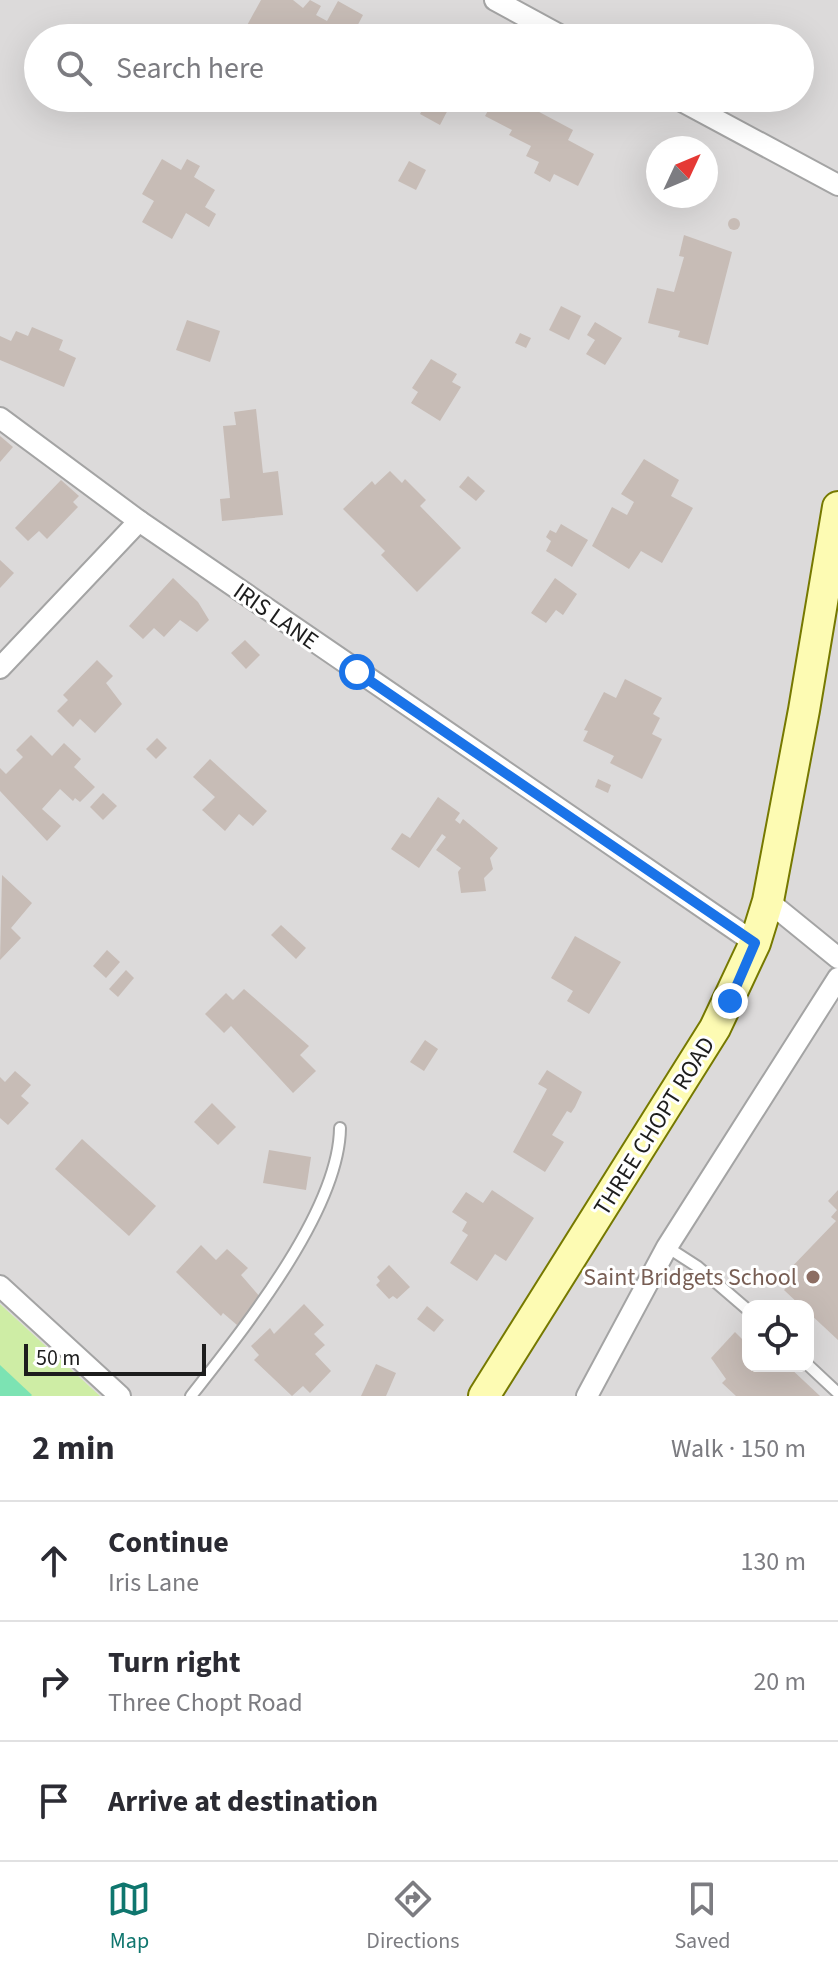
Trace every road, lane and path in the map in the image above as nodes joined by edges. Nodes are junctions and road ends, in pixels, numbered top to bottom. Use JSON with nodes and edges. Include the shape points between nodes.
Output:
{"nodes":[{"id":1,"x":495,"y":0,"type":"edge"},
{"id":2,"x":539,"y":24,"type":"edge"},
{"id":3,"x":702,"y":112,"type":"edge"},
{"id":4,"x":838,"y":185,"type":"edge"},
{"id":5,"x":0,"y":418,"type":"edge"},
{"id":6,"x":838,"y":507,"type":"edge"},
{"id":7,"x":139,"y":521,"type":"junction"},
{"id":8,"x":0,"y":668,"type":"edge"},
{"id":9,"x":768,"y":901,"type":"junction"},
{"id":10,"x":755,"y":943,"type":"junction"},
{"id":11,"x":838,"y":958,"type":"edge"},
{"id":12,"x":838,"y":978,"type":"edge"},
{"id":13,"x":340,"y":1128,"type":"dead end"},
{"id":14,"x":667,"y":1247,"type":"junction"},
{"id":15,"x":0,"y":1286,"type":"edge"},
{"id":16,"x":742,"y":1305,"type":"edge"},
{"id":17,"x":814,"y":1371,"type":"edge"},
{"id":18,"x":838,"y":1393,"type":"edge"},
{"id":19,"x":120,"y":1396,"type":"edge"},
{"id":20,"x":191,"y":1396,"type":"edge"},
{"id":21,"x":484,"y":1396,"type":"edge"},
{"id":22,"x":587,"y":1396,"type":"edge"}],
"edges":[{"from":1,"to":2,"type":"street"},
{"from":3,"to":4,"type":"street"},
{"from":5,"to":7,"type":"street","name":"IRIS LANE"},
{"from":6,"to":9,"type":"main road","name":"THREE CHOPT ROAD"},
{"from":7,"to":8,"type":"street"},
{"from":7,"to":10,"type":"street","name":"IRIS LANE"},
{"from":9,"to":10,"type":"main road","name":"THREE CHOPT ROAD"},
{"from":9,"to":11,"type":"street"},
{"from":10,"to":21,"type":"main road","name":"THREE CHOPT ROAD","via":[[703,1049]]},
{"from":12,"to":14,"type":"street"},
{"from":13,"to":20,"type":"lane","via":[[339,1150],[297,1249]]},
{"from":14,"to":16,"type":"lane"},
{"from":14,"to":22,"type":"street"},
{"from":15,"to":19,"type":"street"},
{"from":17,"to":18,"type":"lane"}]}
